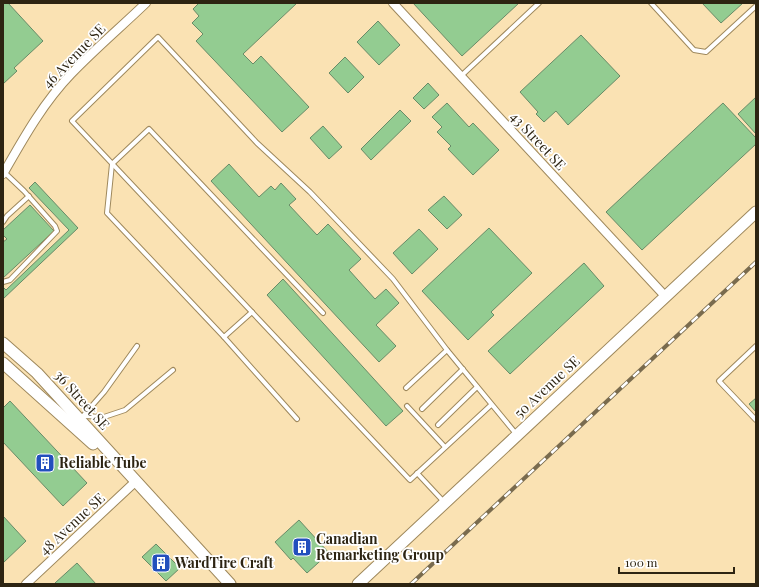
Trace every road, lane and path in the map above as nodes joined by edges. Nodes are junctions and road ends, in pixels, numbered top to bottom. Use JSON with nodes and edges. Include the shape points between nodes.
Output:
{"nodes":[{"id":1,"x":146,"y":3,"type":"edge"},
{"id":2,"x":393,"y":3,"type":"edge"},
{"id":3,"x":539,"y":3,"type":"edge"},
{"id":4,"x":651,"y":3,"type":"edge"},
{"id":5,"x":756,"y":6,"type":"edge"},
{"id":6,"x":461,"y":76,"type":"junction"},
{"id":7,"x":112,"y":164,"type":"junction"},
{"id":8,"x":4,"y":173,"type":"edge"},
{"id":9,"x":29,"y":196,"type":"junction"},
{"id":10,"x":756,"y":212,"type":"edge"},
{"id":11,"x":3,"y":222,"type":"edge"},
{"id":12,"x":3,"y":282,"type":"edge"},
{"id":13,"x":665,"y":296,"type":"junction"},
{"id":14,"x":252,"y":312,"type":"junction"},
{"id":15,"x":323,"y":313,"type":"dead end"},
{"id":16,"x":3,"y":336,"type":"edge"},
{"id":17,"x":224,"y":337,"type":"junction"},
{"id":18,"x":3,"y":343,"type":"edge"},
{"id":19,"x":137,"y":346,"type":"dead end"},
{"id":20,"x":756,"y":346,"type":"edge"},
{"id":21,"x":447,"y":350,"type":"junction"},
{"id":22,"x":16,"y":355,"type":"junction"},
{"id":23,"x":3,"y":363,"type":"edge"},
{"id":24,"x":463,"y":369,"type":"junction"},
{"id":25,"x":173,"y":370,"type":"dead end"},
{"id":26,"x":477,"y":387,"type":"junction"},
{"id":27,"x":406,"y":388,"type":"dead end"},
{"id":28,"x":491,"y":405,"type":"junction"},
{"id":29,"x":407,"y":406,"type":"dead end"},
{"id":30,"x":422,"y":409,"type":"dead end"},
{"id":31,"x":82,"y":418,"type":"junction"},
{"id":32,"x":297,"y":419,"type":"dead end"},
{"id":33,"x":756,"y":420,"type":"edge"},
{"id":34,"x":438,"y":425,"type":"dead end"},
{"id":35,"x":517,"y":435,"type":"junction"},
{"id":36,"x":445,"y":447,"type":"junction"},
{"id":37,"x":417,"y":473,"type":"junction"},
{"id":38,"x":135,"y":482,"type":"junction"},
{"id":39,"x":445,"y":503,"type":"junction"},
{"id":40,"x":26,"y":584,"type":"edge"},
{"id":41,"x":230,"y":584,"type":"edge"},
{"id":42,"x":358,"y":584,"type":"edge"}],
"edges":[{"from":1,"to":8,"type":"street","name":"46 Avenue SE","via":[[66,80],[25,135]]},
{"from":2,"to":6,"type":"street","name":"43 Street SE"},
{"from":3,"to":6,"type":"lane"},
{"from":4,"to":5,"type":"lane","via":[[694,50],[706,52]]},
{"from":6,"to":13,"type":"street","name":"43 Street SE"},
{"from":7,"to":14,"type":"lane"},
{"from":7,"to":15,"type":"lane","via":[[149,129]]},
{"from":7,"to":17,"type":"lane","via":[[107,213]]},
{"from":7,"to":21,"type":"lane","via":[[72,121],[158,37],[257,143],[310,192],[393,279]]},
{"from":8,"to":9,"type":"lane"},
{"from":9,"to":11,"type":"lane"},
{"from":9,"to":12,"type":"lane","via":[[56,226],[57,231],[10,280]]},
{"from":10,"to":13,"type":"street","name":"50 Avenue SE"},
{"from":13,"to":35,"type":"street","name":"50 Avenue SE"},
{"from":14,"to":17,"type":"lane"},
{"from":14,"to":37,"type":"lane","via":[[410,480]]},
{"from":16,"to":22,"type":"street"},
{"from":17,"to":32,"type":"lane"},
{"from":18,"to":22,"type":"street","name":"36 Street SE"},
{"from":19,"to":31,"type":"lane"},
{"from":20,"to":33,"type":"lane","via":[[719,381]]},
{"from":21,"to":24,"type":"lane"},
{"from":21,"to":27,"type":"lane"},
{"from":22,"to":31,"type":"street","name":"36 Street SE"},
{"from":23,"to":38,"type":"street","name":"36 Street SE"},
{"from":24,"to":26,"type":"lane"},
{"from":24,"to":30,"type":"lane"},
{"from":25,"to":31,"type":"lane","via":[[125,410],[104,417]]},
{"from":26,"to":28,"type":"lane"},
{"from":26,"to":34,"type":"lane"},
{"from":28,"to":35,"type":"lane"},
{"from":28,"to":36,"type":"lane"},
{"from":29,"to":36,"type":"lane"},
{"from":31,"to":38,"type":"street","name":"36 Street SE"},
{"from":35,"to":39,"type":"street","name":"50 Avenue SE"},
{"from":36,"to":37,"type":"lane"},
{"from":37,"to":39,"type":"lane"},
{"from":38,"to":40,"type":"street","name":"48 Avenue SE"},
{"from":38,"to":41,"type":"street","name":"36 Street SE"},
{"from":39,"to":42,"type":"street","name":"50 Avenue SE"}]}
